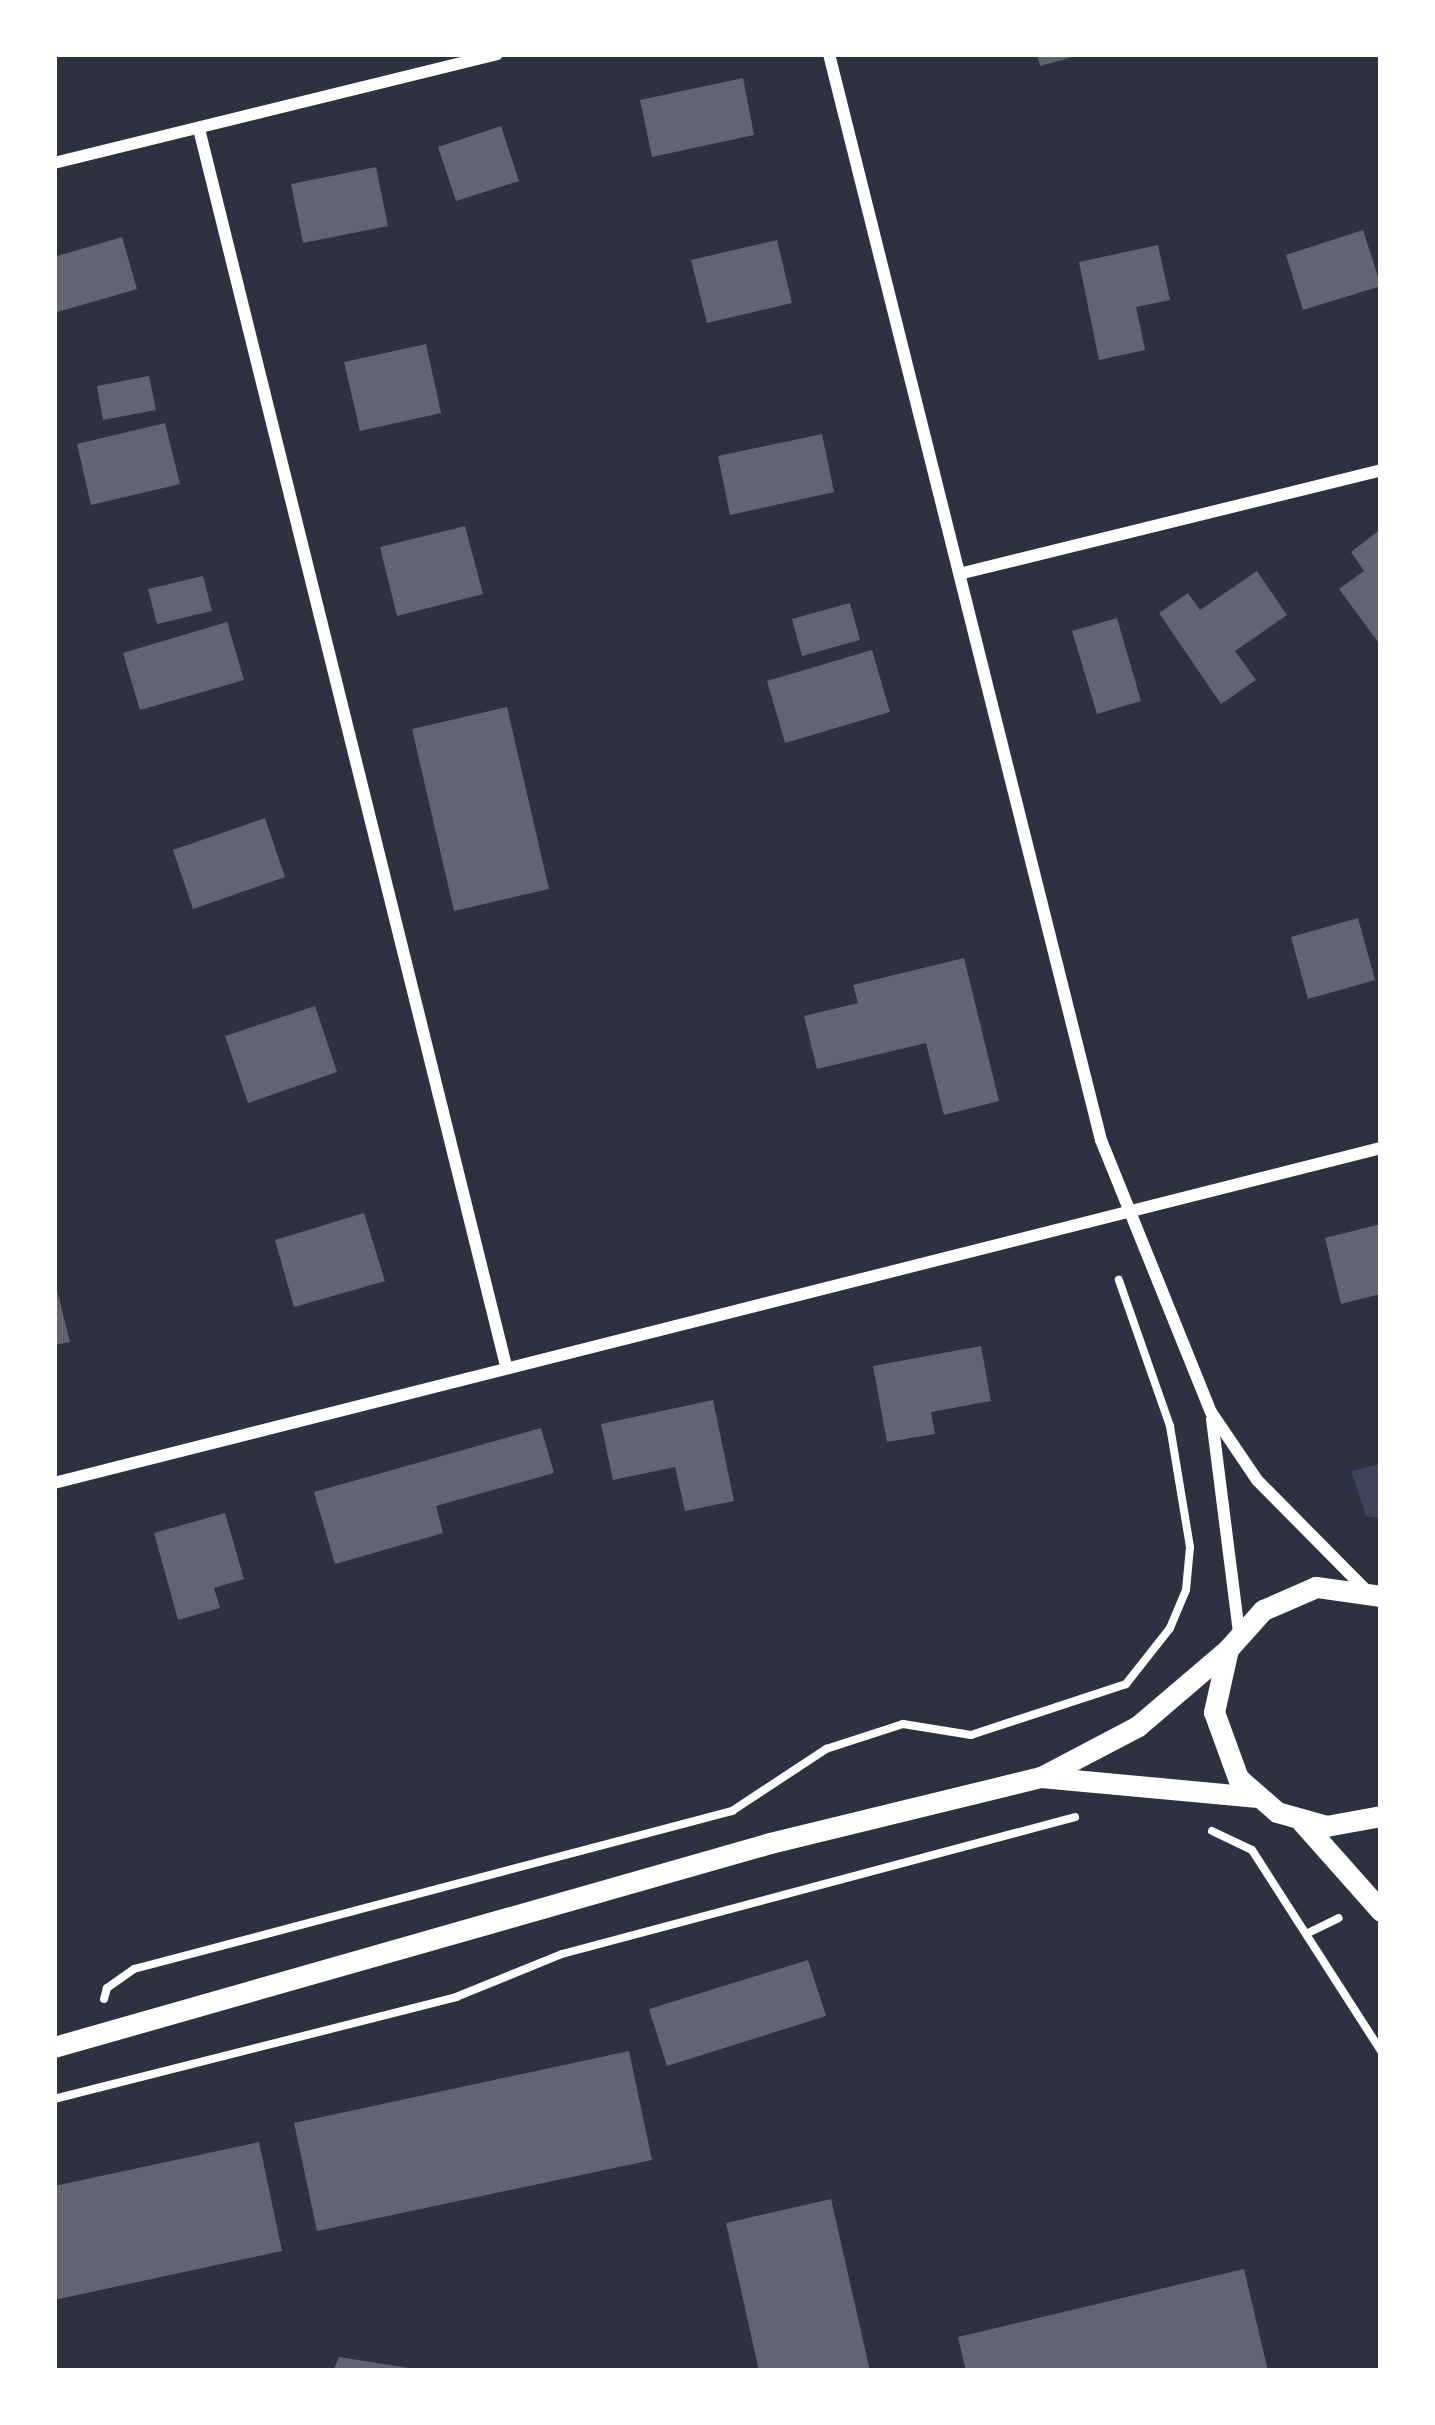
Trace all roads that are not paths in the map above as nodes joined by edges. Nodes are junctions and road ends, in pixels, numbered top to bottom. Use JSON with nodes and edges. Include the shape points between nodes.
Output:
{"nodes":[{"id":1,"x":497,"y":54,"type":"edge"},
{"id":2,"x":829,"y":54,"type":"edge"},
{"id":3,"x":200,"y":133,"type":"junction"},
{"id":4,"x":54,"y":163,"type":"edge"},
{"id":5,"x":1381,"y":470,"type":"edge"},
{"id":6,"x":963,"y":573,"type":"junction"},
{"id":7,"x":1381,"y":1148,"type":"edge"},
{"id":8,"x":1128,"y":1210,"type":"junction"},
{"id":9,"x":506,"y":1366,"type":"junction"},
{"id":10,"x":1210,"y":1412,"type":"junction"},
{"id":11,"x":54,"y":1483,"type":"edge"},
{"id":12,"x":1373,"y":1593,"type":"edge"},
{"id":13,"x":1234,"y":1641,"type":"junction"},
{"id":14,"x":1040,"y":1777,"type":"junction"},
{"id":15,"x":1255,"y":1797,"type":"junction"},
{"id":16,"x":1381,"y":1816,"type":"edge"},
{"id":17,"x":1302,"y":1822,"type":"junction"},
{"id":18,"x":1381,"y":1911,"type":"edge"},
{"id":19,"x":54,"y":2047,"type":"edge"}],
"edges":[{"from":1,"to":3,"type":"street"},
{"from":2,"to":6,"type":"street"},
{"from":3,"to":4,"type":"street"},
{"from":3,"to":9,"type":"street"},
{"from":5,"to":6,"type":"street"},
{"from":6,"to":8,"type":"street","via":[[1101,1140]]},
{"from":7,"to":8,"type":"street"},
{"from":8,"to":9,"type":"street"},
{"from":8,"to":10,"type":"street"},
{"from":9,"to":11,"type":"street"},
{"from":10,"to":12,"type":"street","via":[[1257,1480]]},
{"from":10,"to":13,"type":"street"},
{"from":12,"to":13,"type":"street","via":[[1292,1594]]},
{"from":13,"to":14,"type":"street","via":[[1138,1726]]},
{"from":13,"to":15,"type":"street","via":[[1215,1690],[1217,1734]]},
{"from":14,"to":15,"type":"street"},
{"from":14,"to":19,"type":"street","via":[[770,1843]]},
{"from":15,"to":17,"type":"street"},
{"from":16,"to":17,"type":"street","via":[[1351,1825]]},
{"from":17,"to":18,"type":"street"}]}
